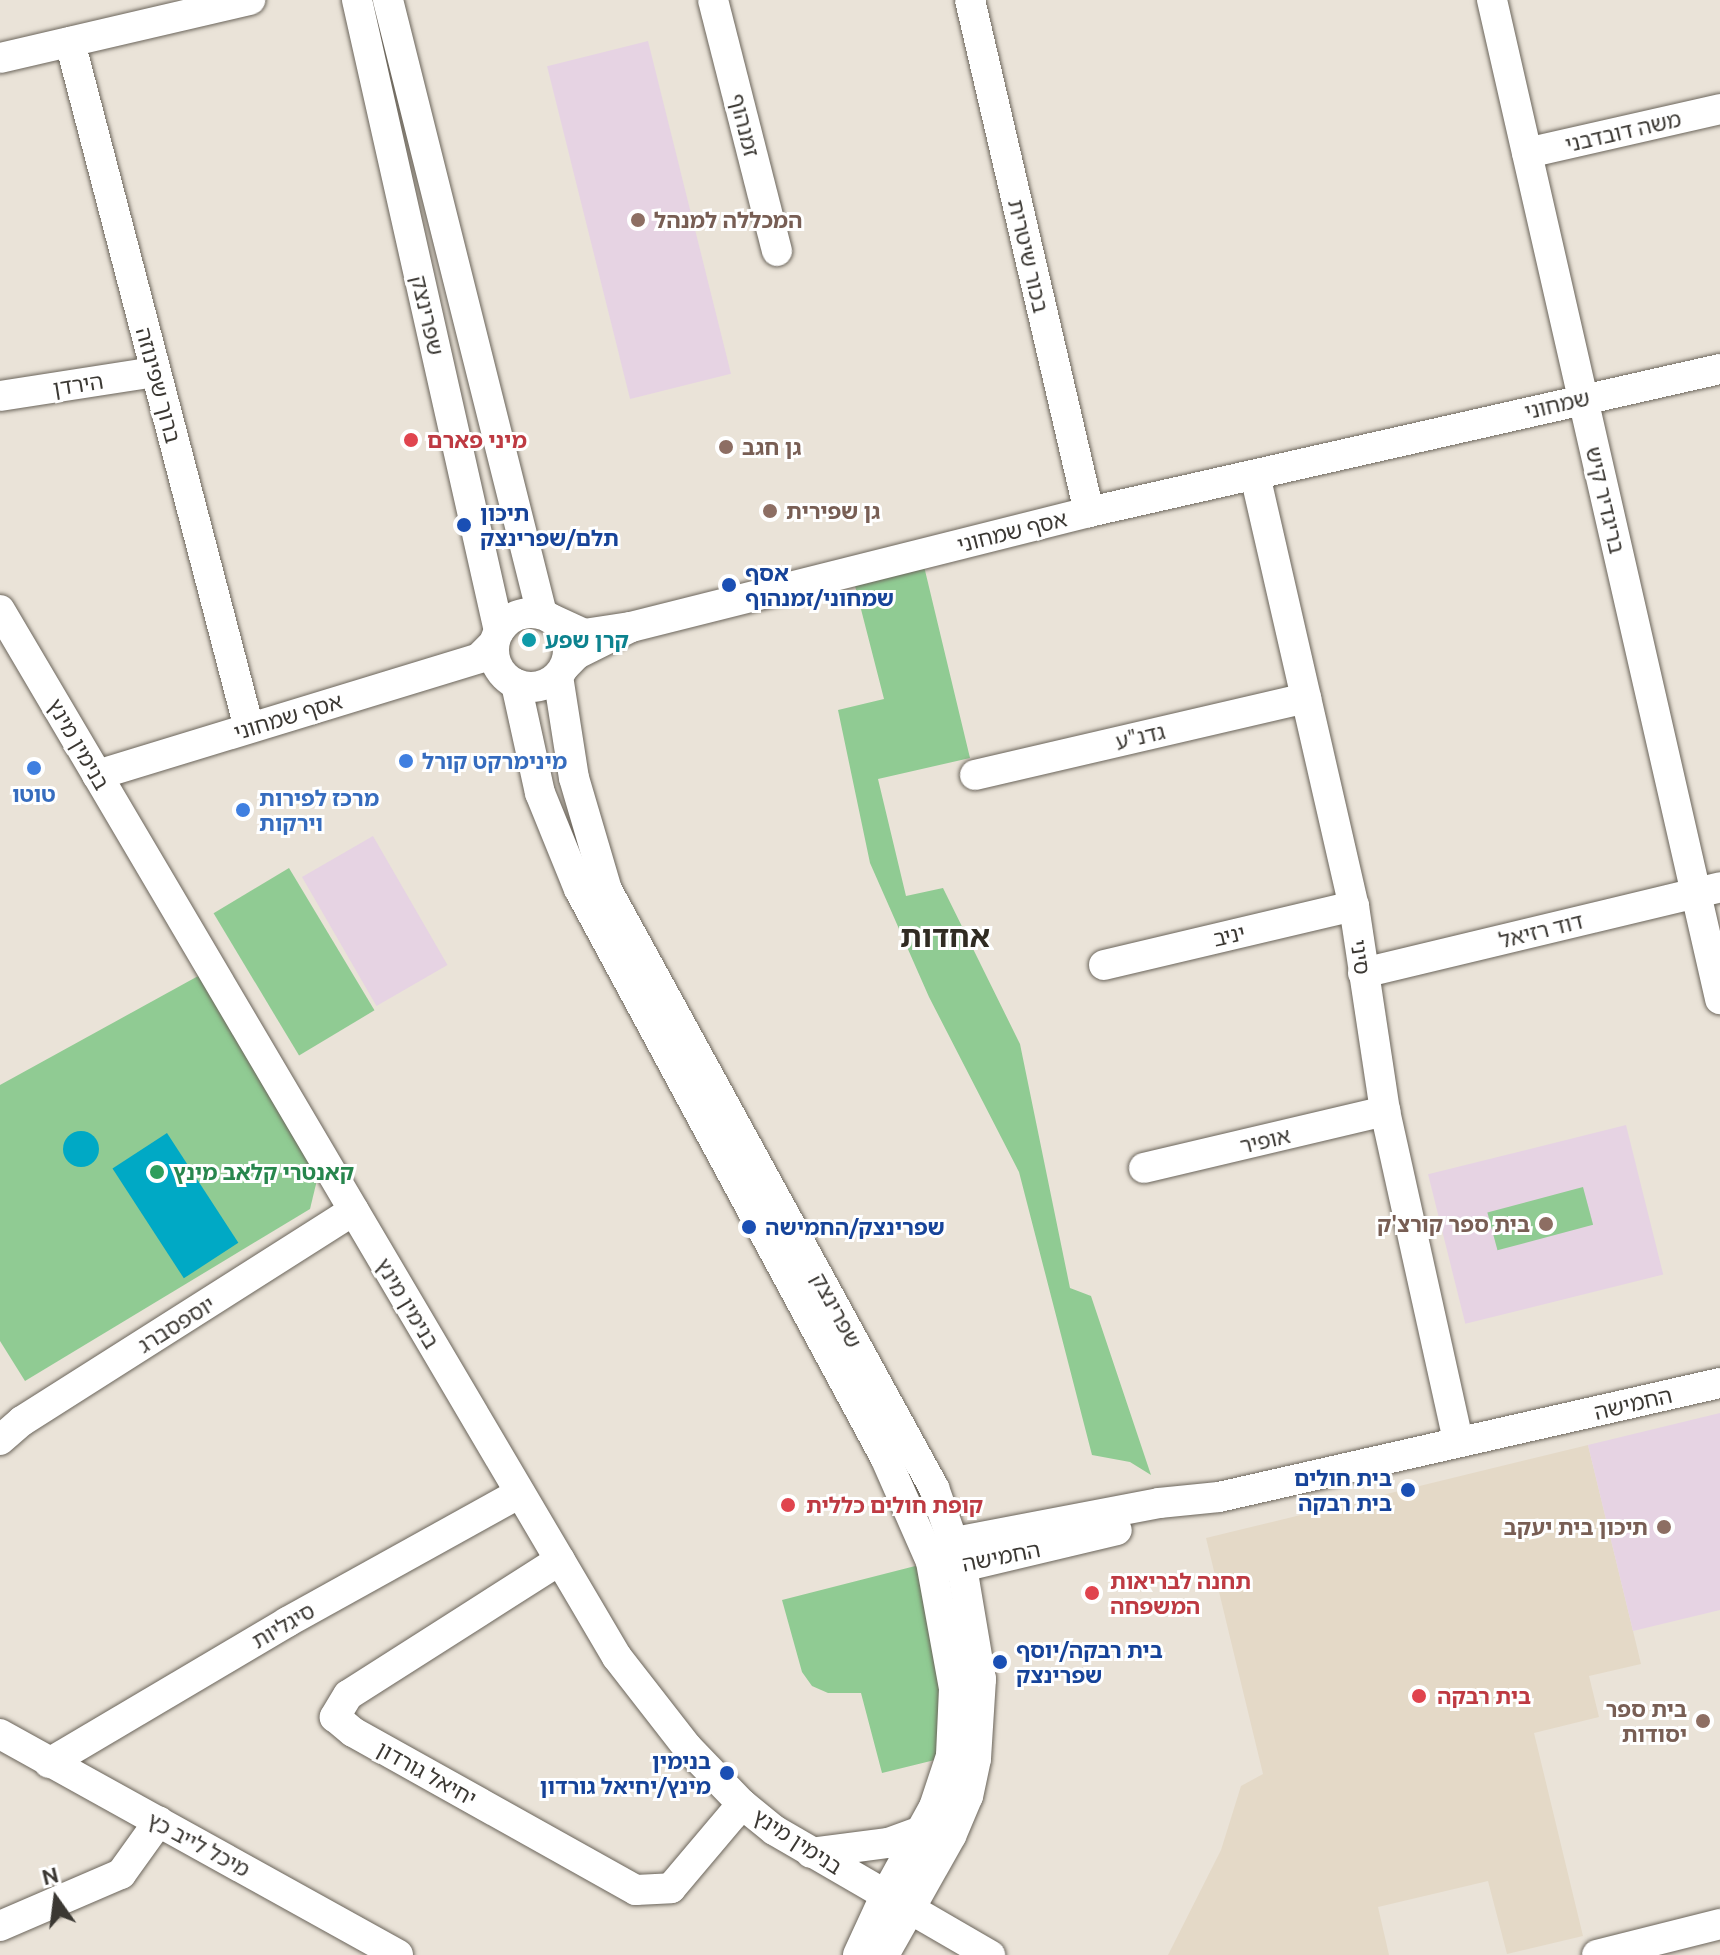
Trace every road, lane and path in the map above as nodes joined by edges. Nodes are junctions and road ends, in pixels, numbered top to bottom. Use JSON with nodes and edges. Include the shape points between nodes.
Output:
{"nodes":[{"id":1,"x":250,"y":0,"type":"edge"},
{"id":2,"x":357,"y":0,"type":"edge"},
{"id":3,"x":388,"y":0,"type":"edge"},
{"id":4,"x":713,"y":0,"type":"edge"},
{"id":5,"x":970,"y":0,"type":"edge"},
{"id":6,"x":1492,"y":0,"type":"edge"},
{"id":7,"x":70,"y":42,"type":"junction"},
{"id":8,"x":0,"y":58,"type":"edge"},
{"id":9,"x":1720,"y":109,"type":"edge"},
{"id":10,"x":1527,"y":153,"type":"junction"},
{"id":11,"x":777,"y":251,"type":"dead end"},
{"id":12,"x":1720,"y":369,"type":"edge"},
{"id":13,"x":155,"y":372,"type":"junction"},
{"id":14,"x":0,"y":396,"type":"edge"},
{"id":15,"x":1582,"y":398,"type":"junction"},
{"id":16,"x":1395,"y":443,"type":"joint"},
{"id":17,"x":1255,"y":475,"type":"junction"},
{"id":18,"x":1089,"y":512,"type":"junction"},
{"id":19,"x":0,"y":610,"type":"edge"},
{"id":20,"x":548,"y":617,"type":"junction"},
{"id":21,"x":631,"y":627,"type":"junction"},
{"id":22,"x":497,"y":656,"type":"junction"},
{"id":23,"x":561,"y":671,"type":"junction"},
{"id":24,"x":1306,"y":698,"type":"junction"},
{"id":25,"x":249,"y":728,"type":"junction"},
{"id":26,"x":97,"y":775,"type":"junction"},
{"id":27,"x":975,"y":775,"type":"dead end"},
{"id":28,"x":1708,"y":890,"type":"edge"},
{"id":29,"x":1354,"y":906,"type":"junction"},
{"id":30,"x":1104,"y":965,"type":"dead end"},
{"id":31,"x":1363,"y":973,"type":"junction"},
{"id":32,"x":1720,"y":999,"type":"edge"},
{"id":33,"x":1385,"y":1111,"type":"junction"},
{"id":34,"x":1144,"y":1168,"type":"dead end"},
{"id":35,"x":354,"y":1210,"type":"junction"},
{"id":36,"x":1720,"y":1383,"type":"edge"},
{"id":37,"x":0,"y":1440,"type":"edge"},
{"id":38,"x":1458,"y":1441,"type":"junction"},
{"id":39,"x":520,"y":1493,"type":"junction"},
{"id":40,"x":958,"y":1554,"type":"junction"},
{"id":41,"x":560,"y":1560,"type":"junction"},
{"id":42,"x":931,"y":1562,"type":"junction"},
{"id":43,"x":0,"y":1734,"type":"edge"},
{"id":44,"x":49,"y":1763,"type":"junction"},
{"id":45,"x":742,"y":1804,"type":"junction"},
{"id":46,"x":159,"y":1821,"type":"junction"},
{"id":47,"x":921,"y":1831,"type":"junction"},
{"id":48,"x":811,"y":1853,"type":"junction"},
{"id":49,"x":899,"y":1901,"type":"junction"},
{"id":50,"x":1720,"y":1924,"type":"edge"},
{"id":51,"x":0,"y":1926,"type":"edge"},
{"id":52,"x":398,"y":1955,"type":"edge"},
{"id":53,"x":858,"y":1955,"type":"edge"},
{"id":54,"x":884,"y":1955,"type":"edge"},
{"id":55,"x":990,"y":1955,"type":"edge"},
{"id":56,"x":1597,"y":1955,"type":"edge"}],
"edges":[{"from":1,"to":7,"type":"street"},
{"from":2,"to":22,"type":"street","name":"שפרינצק"},
{"from":3,"to":20,"type":"street","name":"שפרינצק"},
{"from":4,"to":11,"type":"street","name":"זמנהוף"},
{"from":5,"to":18,"type":"street","name":"בכור שיטרית"},
{"from":6,"to":10,"type":"street","name":"בריגדיר קיש"},
{"from":7,"to":8,"type":"street"},
{"from":7,"to":13,"type":"street","name":"ברוך שפינוזה"},
{"from":9,"to":10,"type":"street","name":"משה דובדבני"},
{"from":10,"to":15,"type":"street","name":"בריגדיר קיש"},
{"from":12,"to":15,"type":"street","name":"שמחוני"},
{"from":13,"to":14,"type":"street","name":"הירדן"},
{"from":13,"to":25,"type":"street","name":"ברוך שפינוזה"},
{"from":15,"to":16,"type":"street","name":"שמחוני"},
{"from":15,"to":28,"type":"street","name":"בריגדיר קיש"},
{"from":16,"to":17,"type":"street","name":"אסף שמחוני"},
{"from":17,"to":18,"type":"street","name":"אסף שמחוני"},
{"from":17,"to":24,"type":"street","name":"סיני"},
{"from":18,"to":21,"type":"street","name":"אסף שמחוני"},
{"from":19,"to":26,"type":"street","name":"בנימין מינץ"},
{"from":20,"to":21,"type":"street","name":"אסף שמחוני","via":[[584,634]]},
{"from":20,"to":22,"type":"street","via":[[518,615]]},
{"from":20,"to":23,"type":"street","via":[[568,641]]},
{"from":21,"to":23,"type":"street","name":"אסף שמחוני","via":[[577,654]]},
{"from":22,"to":23,"type":"street","via":[[538,686]]},
{"from":22,"to":25,"type":"street","name":"אסף שמחוני"},
{"from":22,"to":42,"type":"street","name":"שפרינצק","via":[[540,793],[579,889],[885,1457]]},
{"from":23,"to":40,"type":"street","name":"שפרינצק","via":[[574,778],[607,890],[934,1488]]},
{"from":24,"to":27,"type":"street","name":"גדנ\"ע"},
{"from":24,"to":29,"type":"street","name":"סיני"},
{"from":25,"to":26,"type":"street","name":"אסף שמחוני"},
{"from":26,"to":35,"type":"street","name":"בנימין מינץ"},
{"from":28,"to":31,"type":"street","name":"דוד רזיאל"},
{"from":28,"to":32,"type":"street","name":"בריגדיר קיש"},
{"from":29,"to":30,"type":"street","name":"יניב"},
{"from":29,"to":31,"type":"street","name":"סיני"},
{"from":31,"to":33,"type":"street","name":"סיני"},
{"from":33,"to":34,"type":"street","name":"אופיר"},
{"from":33,"to":38,"type":"street","name":"סיני"},
{"from":35,"to":37,"type":"street","name":"יוספסברג"},
{"from":35,"to":39,"type":"street","name":"בנימין מינץ"},
{"from":36,"to":38,"type":"street","name":"החמישה"},
{"from":38,"to":40,"type":"street","name":"החמישה","via":[[1219,1497],[1165,1519]]},
{"from":39,"to":41,"type":"street","name":"בנימין מינץ"},
{"from":39,"to":44,"type":"street","name":"סיגליות"},
{"from":40,"to":42,"type":"street","name":"החמישה"},
{"from":40,"to":49,"type":"street","name":"שפרינצק","via":[[981,1679],[976,1759],[951,1836]]},
{"from":41,"to":45,"type":"street","name":"בנימין מינץ","via":[[617,1657],[687,1747]]},
{"from":41,"to":45,"type":"street","name":"יחיאל גורדון","via":[[348,1695],[335,1717],[353,1732],[636,1890],[671,1888]]},
{"from":42,"to":47,"type":"street","name":"שפרינצק","via":[[955,1719],[951,1756]]},
{"from":43,"to":44,"type":"street","name":"מיכל לייב כץ"},
{"from":44,"to":46,"type":"street","name":"מיכל לייב כץ"},
{"from":45,"to":48,"type":"street","name":"בנימין מינץ"},
{"from":46,"to":51,"type":"street","via":[[121,1874]]},
{"from":46,"to":52,"type":"street","name":"מיכל לייב כץ"},
{"from":47,"to":48,"type":"street","via":[[876,1845]]},
{"from":47,"to":49,"type":"street","name":"שפרינצק"},
{"from":48,"to":49,"type":"street","name":"בנימין מינץ"},
{"from":49,"to":53,"type":"street","name":"שפרינצק"},
{"from":49,"to":54,"type":"street","name":"שפרינצק"},
{"from":49,"to":55,"type":"street","name":"בנימין מינץ"},
{"from":50,"to":56,"type":"street"}]}
